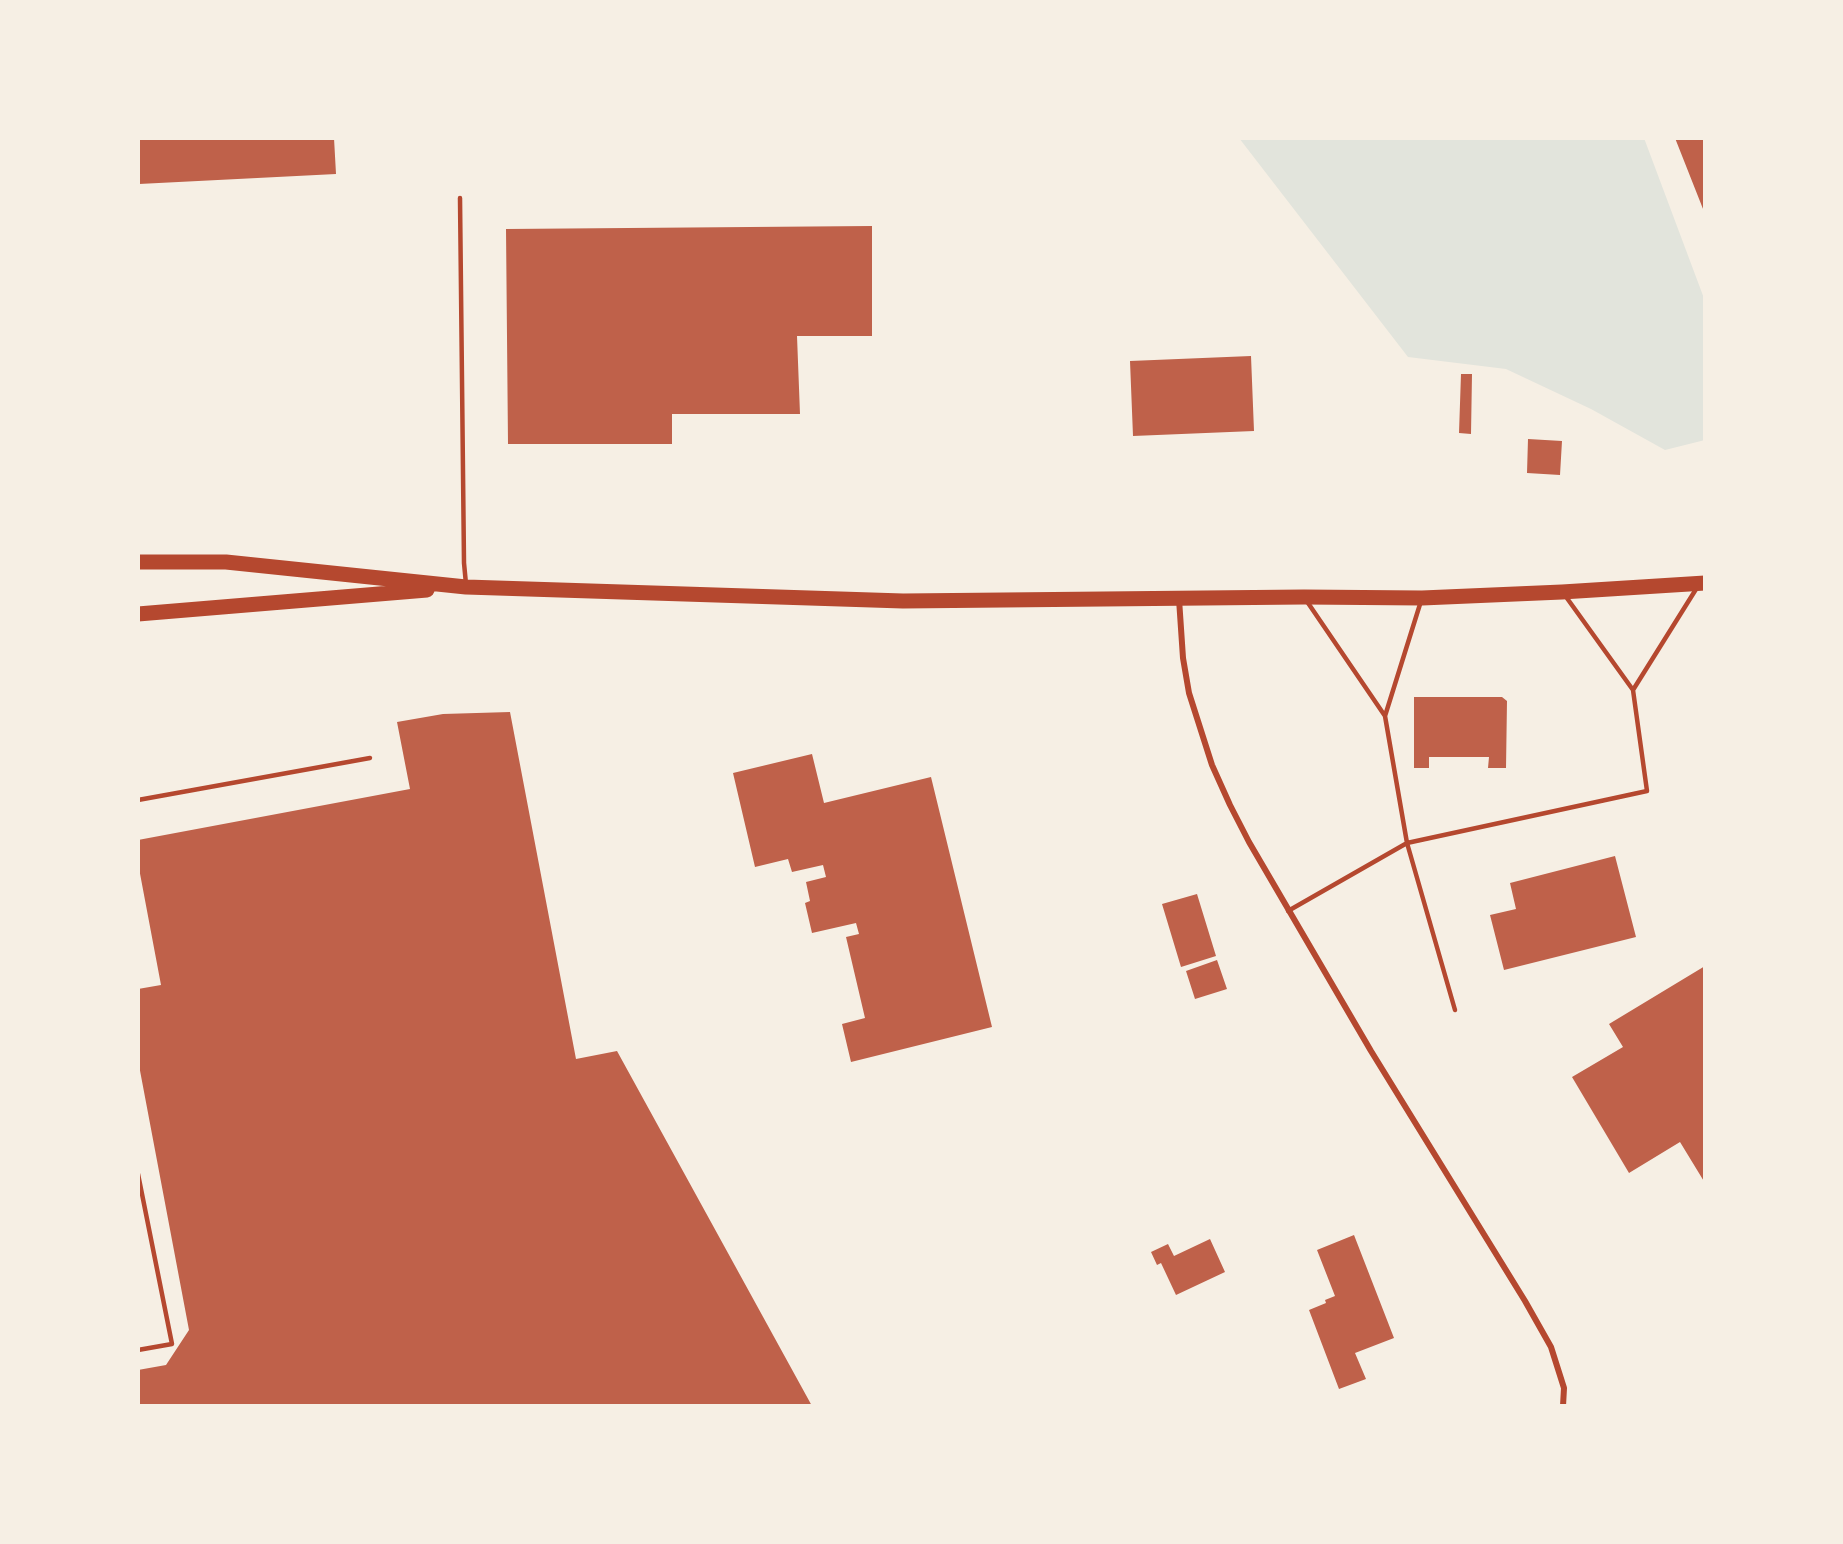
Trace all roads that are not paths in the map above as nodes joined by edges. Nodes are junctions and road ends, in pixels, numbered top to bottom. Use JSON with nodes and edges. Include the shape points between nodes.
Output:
{"nodes":[{"id":1,"x":460,"y":198,"type":"dead end"},
{"id":2,"x":138,"y":562,"type":"edge"},
{"id":3,"x":1702,"y":583,"type":"edge"},
{"id":4,"x":466,"y":587,"type":"junction"},
{"id":5,"x":1562,"y":592,"type":"junction"},
{"id":6,"x":1304,"y":597,"type":"junction"},
{"id":7,"x":1422,"y":598,"type":"junction"},
{"id":8,"x":1179,"y":599,"type":"junction"},
{"id":9,"x":138,"y":614,"type":"edge"},
{"id":10,"x":1633,"y":690,"type":"junction"},
{"id":11,"x":1385,"y":716,"type":"junction"},
{"id":12,"x":370,"y":758,"type":"dead end"},
{"id":13,"x":138,"y":800,"type":"edge"},
{"id":14,"x":1407,"y":843,"type":"junction"},
{"id":15,"x":1288,"y":911,"type":"junction"},
{"id":16,"x":1455,"y":1010,"type":"dead end"},
{"id":17,"x":138,"y":1174,"type":"edge"},
{"id":18,"x":138,"y":1350,"type":"edge"},
{"id":19,"x":1563,"y":1406,"type":"edge"}],
"edges":[{"from":1,"to":4,"type":"lane"},
{"from":2,"to":4,"type":"main road","via":[[226,562]]},
{"from":3,"to":5,"type":"main road"},
{"from":3,"to":10,"type":"lane"},
{"from":4,"to":8,"type":"main road","via":[[903,601]]},
{"from":4,"to":9,"type":"main road"},
{"from":5,"to":7,"type":"main road"},
{"from":5,"to":10,"type":"lane"},
{"from":6,"to":7,"type":"main road"},
{"from":6,"to":8,"type":"main road"},
{"from":6,"to":11,"type":"lane"},
{"from":7,"to":11,"type":"lane"},
{"from":8,"to":15,"type":"street","via":[[1189,693],[1212,765]]},
{"from":10,"to":14,"type":"lane","via":[[1647,791]]},
{"from":11,"to":14,"type":"lane"},
{"from":12,"to":13,"type":"lane"},
{"from":14,"to":15,"type":"lane"},
{"from":14,"to":16,"type":"lane"},
{"from":15,"to":19,"type":"street","via":[[1551,1347],[1564,1388]]},
{"from":17,"to":18,"type":"lane","via":[[172,1344]]}]}
